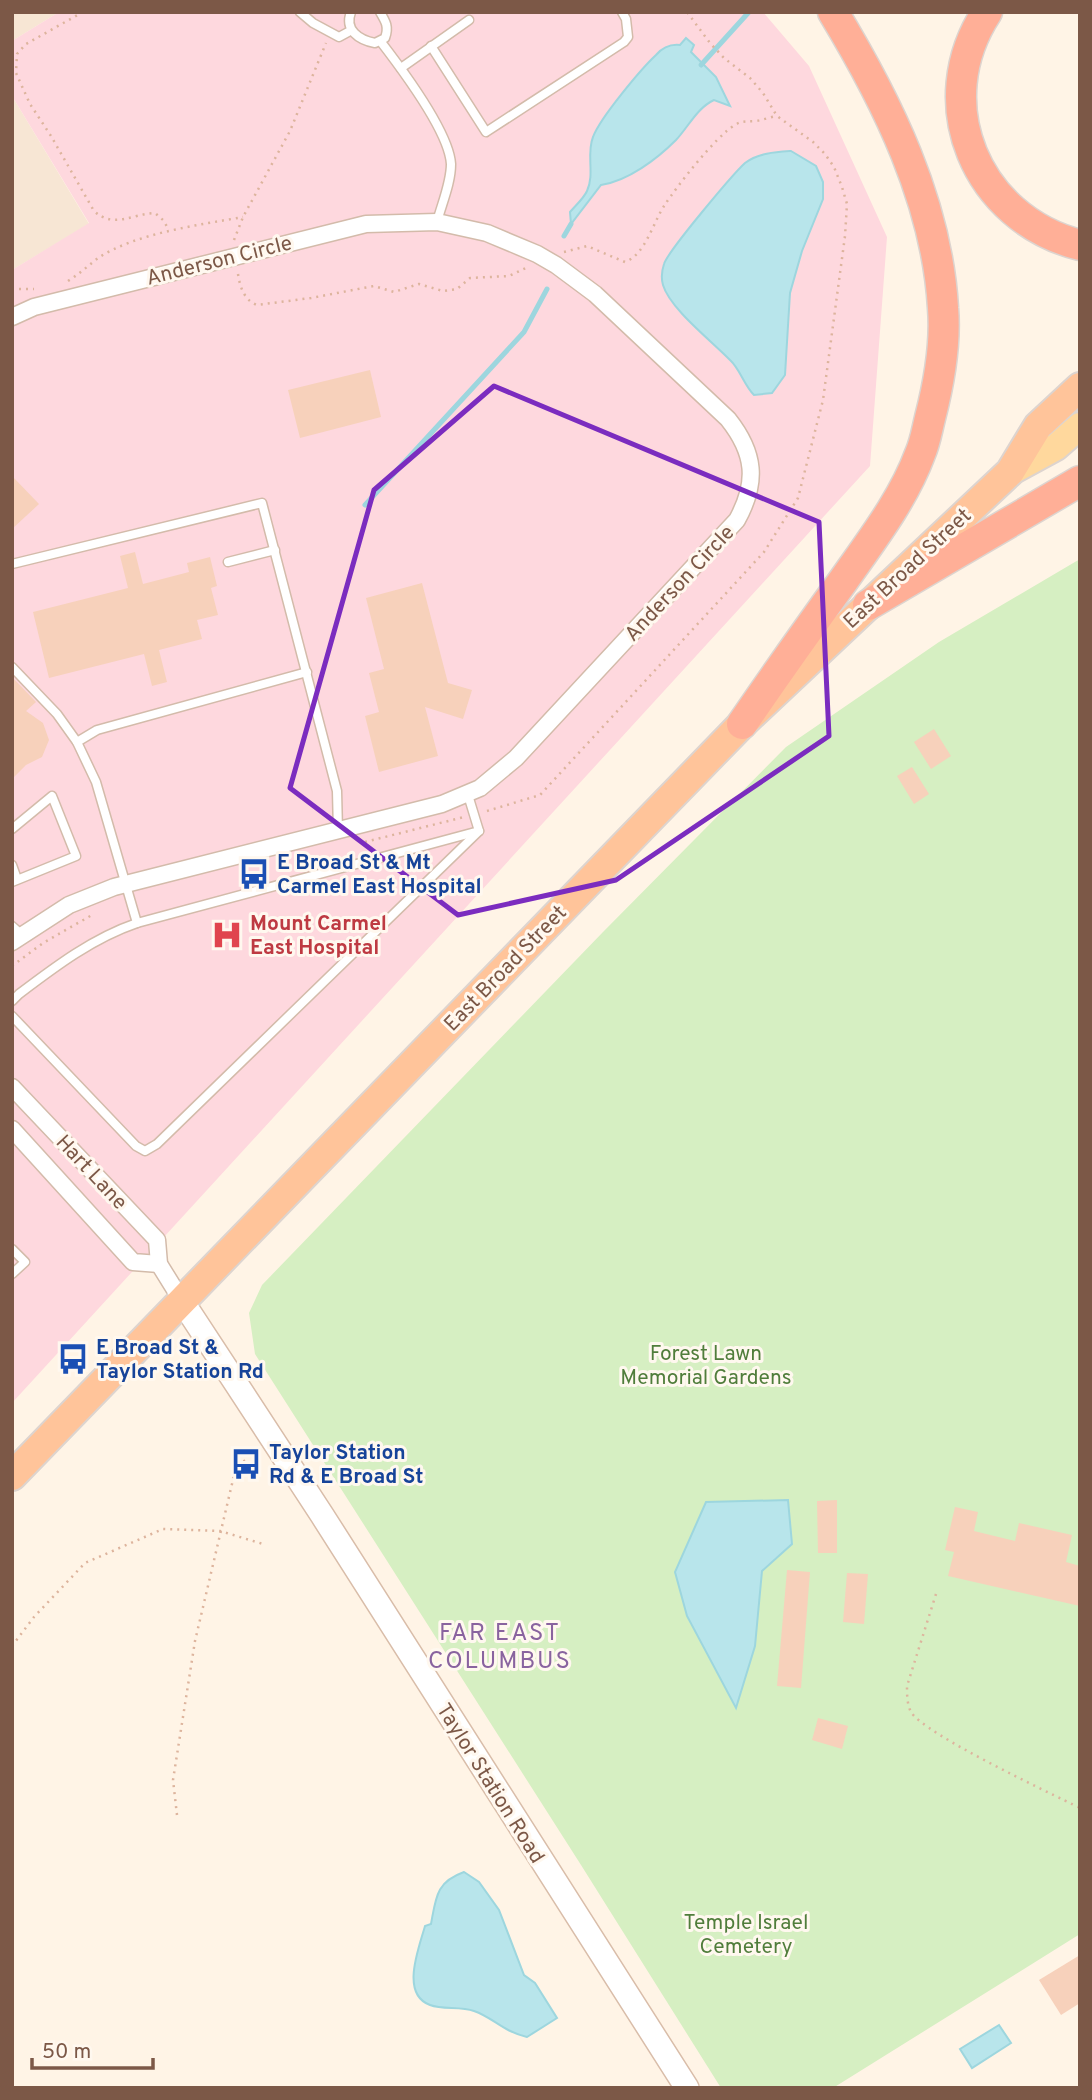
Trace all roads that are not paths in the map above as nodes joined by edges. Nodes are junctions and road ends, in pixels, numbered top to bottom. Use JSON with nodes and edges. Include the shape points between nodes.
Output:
{"nodes":[{"id":1,"x":300,"y":12,"type":"edge"},
{"id":2,"x":351,"y":12,"type":"edge"},
{"id":3,"x":380,"y":12,"type":"edge"},
{"id":4,"x":622,"y":12,"type":"edge"},
{"id":5,"x":833,"y":12,"type":"edge"},
{"id":6,"x":986,"y":12,"type":"edge"},
{"id":7,"x":469,"y":20,"type":"dead end"},
{"id":8,"x":350,"y":31,"type":"junction"},
{"id":9,"x":381,"y":42,"type":"junction"},
{"id":10,"x":431,"y":46,"type":"junction"},
{"id":11,"x":401,"y":68,"type":"junction"},
{"id":12,"x":437,"y":222,"type":"junction"},
{"id":13,"x":1080,"y":245,"type":"edge"},
{"id":14,"x":12,"y":317,"type":"edge"},
{"id":15,"x":1080,"y":387,"type":"edge"},
{"id":16,"x":1080,"y":426,"type":"edge"},
{"id":17,"x":1010,"y":472,"type":"junction"},
{"id":18,"x":1080,"y":481,"type":"edge"},
{"id":19,"x":275,"y":550,"type":"junction"},
{"id":20,"x":229,"y":562,"type":"dead end"},
{"id":21,"x":12,"y":564,"type":"edge"},
{"id":22,"x":868,"y":605,"type":"junction"},
{"id":23,"x":12,"y":667,"type":"edge"},
{"id":24,"x":307,"y":672,"type":"junction"},
{"id":25,"x":742,"y":724,"type":"junction"},
{"id":26,"x":77,"y":742,"type":"junction"},
{"id":27,"x":468,"y":795,"type":"junction"},
{"id":28,"x":12,"y":829,"type":"edge"},
{"id":29,"x":338,"y":831,"type":"junction"},
{"id":30,"x":479,"y":831,"type":"junction"},
{"id":31,"x":12,"y":865,"type":"edge"},
{"id":32,"x":14,"y":881,"type":"edge"},
{"id":33,"x":125,"y":884,"type":"junction"},
{"id":34,"x":137,"y":923,"type":"junction"},
{"id":35,"x":15,"y":934,"type":"edge"},
{"id":36,"x":12,"y":1001,"type":"edge"},
{"id":37,"x":12,"y":1016,"type":"edge"},
{"id":38,"x":12,"y":1087,"type":"edge"},
{"id":39,"x":12,"y":1129,"type":"edge"},
{"id":40,"x":12,"y":1249,"type":"edge"},
{"id":41,"x":159,"y":1264,"type":"junction"},
{"id":42,"x":12,"y":1274,"type":"edge"},
{"id":43,"x":182,"y":1301,"type":"junction"},
{"id":44,"x":12,"y":1476,"type":"edge"},
{"id":45,"x":687,"y":2088,"type":"edge"}],
"edges":[{"from":1,"to":8,"type":"lane","via":[[330,34],[339,37]]},
{"from":2,"to":8,"type":"lane"},
{"from":3,"to":9,"type":"lane","via":[[388,32]]},
{"from":4,"to":10,"type":"lane","via":[[628,37],[624,42],[486,132]]},
{"from":5,"to":25,"type":"highway","via":[[871,75],[895,127],[931,233],[944,310],[939,384],[920,454],[889,516]]},
{"from":6,"to":13,"type":"highway","via":[[971,40],[962,76],[964,133],[971,152],[989,186],[1016,215],[1050,235]]},
{"from":7,"to":10,"type":"lane"},
{"from":8,"to":9,"type":"lane","via":[[360,39]]},
{"from":9,"to":11,"type":"lane"},
{"from":10,"to":11,"type":"lane"},
{"from":11,"to":12,"type":"lane","via":[[447,143],[450,174]]},
{"from":12,"to":14,"type":"street","name":"Anderson Circle","via":[[366,224],[34,307]]},
{"from":12,"to":27,"type":"street","name":"Anderson Circle","via":[[487,233],[537,254],[595,294],[728,419],[749,455],[752,475],[737,520],[516,758]]},
{"from":15,"to":17,"type":"highway","name":"East Broad Street","via":[[1038,426]]},
{"from":16,"to":17,"type":"main road","name":"East Broad Street","via":[[1056,447]]},
{"from":17,"to":22,"type":"highway","name":"East Broad Street"},
{"from":18,"to":22,"type":"highway"},
{"from":19,"to":20,"type":"lane"},
{"from":19,"to":21,"type":"lane","via":[[262,503]]},
{"from":19,"to":24,"type":"lane"},
{"from":22,"to":25,"type":"highway","name":"East Broad Street"},
{"from":23,"to":26,"type":"lane"},
{"from":24,"to":26,"type":"lane","via":[[97,730]]},
{"from":24,"to":29,"type":"lane","via":[[337,792]]},
{"from":25,"to":43,"type":"highway","name":"East Broad Street"},
{"from":26,"to":33,"type":"lane","via":[[96,782]]},
{"from":27,"to":29,"type":"street","name":"Anderson Circle"},
{"from":27,"to":30,"type":"lane"},
{"from":28,"to":32,"type":"lane","via":[[52,796],[76,856]]},
{"from":29,"to":33,"type":"street","name":"Anderson Circle"},
{"from":30,"to":34,"type":"lane"},
{"from":30,"to":37,"type":"lane","via":[[145,1151]]},
{"from":31,"to":32,"type":"lane"},
{"from":33,"to":34,"type":"lane"},
{"from":33,"to":35,"type":"street","name":"Anderson Circle","via":[[69,905]]},
{"from":34,"to":36,"type":"lane","via":[[69,956]]},
{"from":38,"to":41,"type":"street","name":"Hart Lane","via":[[157,1240]]},
{"from":39,"to":41,"type":"street","name":"Hart Lane","via":[[133,1262]]},
{"from":40,"to":42,"type":"lane","via":[[25,1262]]},
{"from":41,"to":43,"type":"street","name":"Hart Lane"},
{"from":43,"to":44,"type":"highway","name":"East Broad Street"},
{"from":43,"to":45,"type":"main road","name":"Taylor Station Road"}]}
